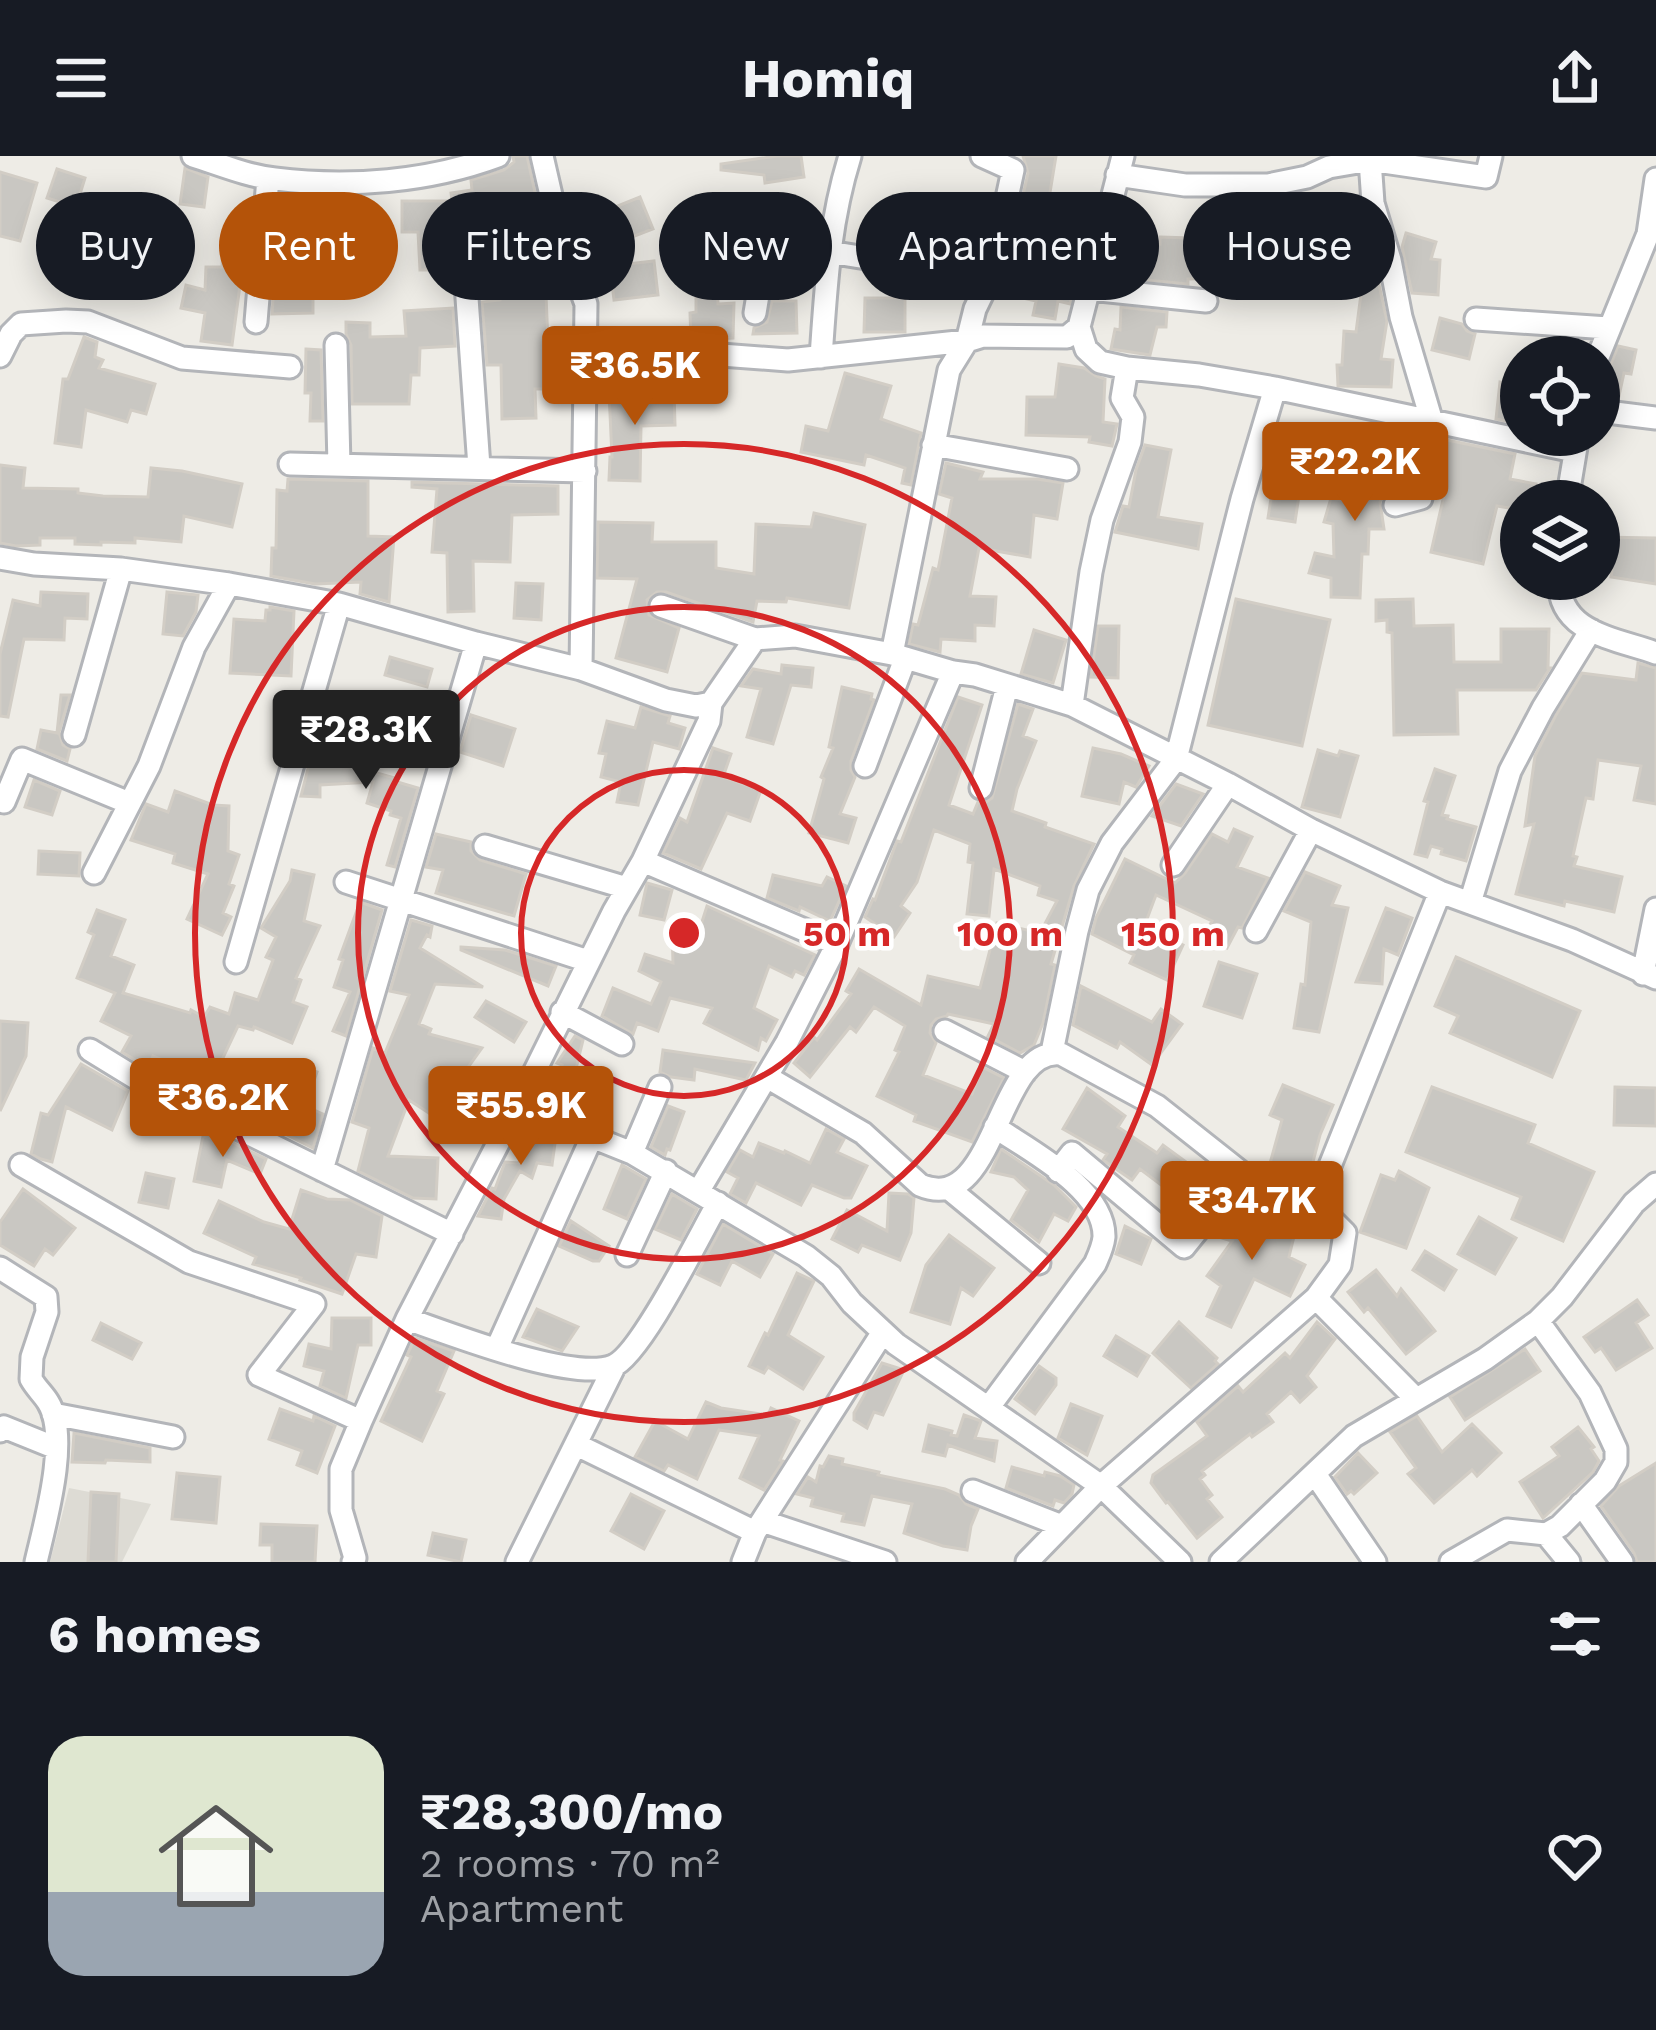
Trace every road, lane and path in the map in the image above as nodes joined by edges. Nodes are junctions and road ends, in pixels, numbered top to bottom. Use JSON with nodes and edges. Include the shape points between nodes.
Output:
{"nodes":[{"id":1,"x":193,"y":156,"type":"edge"},
{"id":2,"x":498,"y":156,"type":"edge"},
{"id":3,"x":542,"y":156,"type":"edge"},
{"id":4,"x":850,"y":156,"type":"edge"},
{"id":5,"x":982,"y":156,"type":"edge"},
{"id":6,"x":1490,"y":156,"type":"edge"},
{"id":7,"x":1370,"y":160,"type":"junction"},
{"id":8,"x":1120,"y":165,"type":"edge"},
{"id":9,"x":1311,"y":167,"type":"edge"},
{"id":10,"x":273,"y":171,"type":"edge"},
{"id":11,"x":1656,"y":179,"type":"edge"},
{"id":12,"x":1008,"y":192,"type":"edge"},
{"id":13,"x":832,"y":232,"type":"edge"},
{"id":14,"x":1652,"y":235,"type":"edge"},
{"id":15,"x":1159,"y":296,"type":"edge"},
{"id":16,"x":467,"y":300,"type":"edge"},
{"id":17,"x":757,"y":300,"type":"edge"},
{"id":18,"x":825,"y":300,"type":"edge"},
{"id":19,"x":979,"y":300,"type":"edge"},
{"id":20,"x":1087,"y":300,"type":"edge"},
{"id":21,"x":1206,"y":301,"type":"dead end"},
{"id":22,"x":755,"y":313,"type":"dead end"},
{"id":23,"x":1475,"y":320,"type":"dead end"},
{"id":24,"x":256,"y":322,"type":"dead end"},
{"id":25,"x":1079,"y":327,"type":"junction"},
{"id":26,"x":1609,"y":328,"type":"junction"},
{"id":27,"x":1606,"y":336,"type":"edge"},
{"id":28,"x":967,"y":341,"type":"junction"},
{"id":29,"x":336,"y":345,"type":"dead end"},
{"id":30,"x":0,"y":356,"type":"edge"},
{"id":31,"x":821,"y":357,"type":"junction"},
{"id":32,"x":586,"y":365,"type":"junction"},
{"id":33,"x":290,"y":368,"type":"dead end"},
{"id":34,"x":1127,"y":368,"type":"junction"},
{"id":35,"x":1275,"y":388,"type":"junction"},
{"id":36,"x":1620,"y":414,"type":"edge"},
{"id":37,"x":1656,"y":418,"type":"edge"},
{"id":38,"x":1432,"y":422,"type":"junction"},
{"id":39,"x":1500,"y":432,"type":"edge"},
{"id":40,"x":933,"y":445,"type":"junction"},
{"id":41,"x":290,"y":464,"type":"dead end"},
{"id":42,"x":340,"y":465,"type":"junction"},
{"id":43,"x":479,"y":467,"type":"junction"},
{"id":44,"x":1067,"y":470,"type":"dead end"},
{"id":45,"x":585,"y":471,"type":"junction"},
{"id":46,"x":1394,"y":505,"type":"dead end"},
{"id":47,"x":0,"y":558,"type":"edge"},
{"id":48,"x":121,"y":569,"type":"junction"},
{"id":49,"x":230,"y":584,"type":"junction"},
{"id":50,"x":1560,"y":600,"type":"edge"},
{"id":51,"x":339,"y":604,"type":"junction"},
{"id":52,"x":661,"y":606,"type":"dead end"},
{"id":53,"x":1591,"y":630,"type":"junction"},
{"id":54,"x":755,"y":639,"type":"junction"},
{"id":55,"x":476,"y":643,"type":"junction"},
{"id":56,"x":1656,"y":652,"type":"edge"},
{"id":57,"x":899,"y":656,"type":"junction"},
{"id":58,"x":580,"y":669,"type":"junction"},
{"id":59,"x":953,"y":671,"type":"junction"},
{"id":60,"x":1007,"y":686,"type":"junction"},
{"id":61,"x":711,"y":703,"type":"junction"},
{"id":62,"x":1072,"y":705,"type":"junction"},
{"id":63,"x":74,"y":735,"type":"dead end"},
{"id":64,"x":1176,"y":760,"type":"junction"},
{"id":65,"x":865,"y":766,"type":"dead end"},
{"id":66,"x":1228,"y":784,"type":"junction"},
{"id":67,"x":981,"y":788,"type":"dead end"},
{"id":68,"x":0,"y":801,"type":"edge"},
{"id":69,"x":129,"y":803,"type":"junction"},
{"id":70,"x":1311,"y":830,"type":"junction"},
{"id":71,"x":484,"y":846,"type":"dead end"},
{"id":72,"x":643,"y":861,"type":"junction"},
{"id":73,"x":1173,"y":866,"type":"dead end"},
{"id":74,"x":94,"y":873,"type":"dead end"},
{"id":75,"x":346,"y":882,"type":"dead end"},
{"id":76,"x":627,"y":889,"type":"junction"},
{"id":77,"x":1440,"y":892,"type":"junction"},
{"id":78,"x":401,"y":900,"type":"junction"},
{"id":79,"x":1470,"y":903,"type":"junction"},
{"id":80,"x":1656,"y":908,"type":"edge"},
{"id":81,"x":1256,"y":931,"type":"dead end"},
{"id":82,"x":836,"y":944,"type":"junction"},
{"id":83,"x":588,"y":961,"type":"junction"},
{"id":84,"x":236,"y":962,"type":"dead end"},
{"id":85,"x":1649,"y":976,"type":"edge"},
{"id":86,"x":562,"y":1012,"type":"junction"},
{"id":87,"x":945,"y":1031,"type":"dead end"},
{"id":88,"x":622,"y":1044,"type":"dead end"},
{"id":89,"x":90,"y":1050,"type":"dead end"},
{"id":90,"x":1052,"y":1052,"type":"junction"},
{"id":91,"x":1025,"y":1072,"type":"junction"},
{"id":92,"x":767,"y":1077,"type":"junction"},
{"id":93,"x":660,"y":1087,"type":"dead end"},
{"id":94,"x":520,"y":1102,"type":"junction"},
{"id":95,"x":995,"y":1127,"type":"junction"},
{"id":96,"x":592,"y":1138,"type":"junction"},
{"id":97,"x":632,"y":1153,"type":"junction"},
{"id":98,"x":21,"y":1165,"type":"dead end"},
{"id":99,"x":322,"y":1170,"type":"junction"},
{"id":100,"x":666,"y":1171,"type":"junction"},
{"id":101,"x":1058,"y":1171,"type":"junction"},
{"id":102,"x":1243,"y":1174,"type":"junction"},
{"id":103,"x":1656,"y":1184,"type":"edge"},
{"id":104,"x":948,"y":1188,"type":"junction"},
{"id":105,"x":708,"y":1197,"type":"junction"},
{"id":106,"x":1315,"y":1203,"type":"junction"},
{"id":107,"x":452,"y":1234,"type":"junction"},
{"id":108,"x":627,"y":1255,"type":"dead end"},
{"id":109,"x":1039,"y":1263,"type":"dead end"},
{"id":110,"x":0,"y":1268,"type":"edge"},
{"id":111,"x":1316,"y":1298,"type":"junction"},
{"id":112,"x":407,"y":1319,"type":"junction"},
{"id":113,"x":1538,"y":1321,"type":"junction"},
{"id":114,"x":883,"y":1332,"type":"junction"},
{"id":115,"x":497,"y":1348,"type":"junction"},
{"id":116,"x":615,"y":1365,"type":"junction"},
{"id":117,"x":1416,"y":1399,"type":"junction"},
{"id":118,"x":989,"y":1407,"type":"junction"},
{"id":119,"x":53,"y":1414,"type":"junction"},
{"id":120,"x":361,"y":1421,"type":"junction"},
{"id":121,"x":0,"y":1431,"type":"edge"},
{"id":122,"x":173,"y":1437,"type":"dead end"},
{"id":123,"x":577,"y":1445,"type":"junction"},
{"id":124,"x":56,"y":1448,"type":"junction"},
{"id":125,"x":1315,"y":1474,"type":"junction"},
{"id":126,"x":1101,"y":1486,"type":"junction"},
{"id":127,"x":973,"y":1491,"type":"dead end"},
{"id":128,"x":1581,"y":1504,"type":"junction"},
{"id":129,"x":758,"y":1526,"type":"junction"},
{"id":130,"x":1062,"y":1526,"type":"junction"},
{"id":131,"x":1546,"y":1534,"type":"junction"},
{"id":132,"x":357,"y":1561,"type":"edge"},
{"id":133,"x":36,"y":1562,"type":"edge"},
{"id":134,"x":517,"y":1562,"type":"edge"},
{"id":135,"x":743,"y":1562,"type":"edge"},
{"id":136,"x":885,"y":1562,"type":"edge"},
{"id":137,"x":1027,"y":1562,"type":"edge"},
{"id":138,"x":1180,"y":1562,"type":"edge"},
{"id":139,"x":1221,"y":1562,"type":"edge"},
{"id":140,"x":1375,"y":1562,"type":"edge"},
{"id":141,"x":1451,"y":1562,"type":"edge"},
{"id":142,"x":1569,"y":1562,"type":"edge"},
{"id":143,"x":1622,"y":1562,"type":"edge"}],
"edges":[{"from":1,"to":10,"type":"street"},
{"from":2,"to":10,"type":"street","via":[[451,172],[368,182]]},
{"from":3,"to":32,"type":"street","via":[[586,304]]},
{"from":4,"to":13,"type":"street"},
{"from":5,"to":12,"type":"street","via":[[1013,170]]},
{"from":6,"to":7,"type":"street","via":[[1486,177]]},
{"from":7,"to":9,"type":"street"},
{"from":7,"to":38,"type":"street","via":[[1373,203]]},
{"from":8,"to":9,"type":"street","via":[[1185,185],[1230,187],[1268,185]]},
{"from":10,"to":24,"type":"street"},
{"from":11,"to":14,"type":"street"},
{"from":14,"to":26,"type":"street"},
{"from":15,"to":21,"type":"street"},
{"from":16,"to":43,"type":"street"},
{"from":17,"to":22,"type":"street"},
{"from":18,"to":31,"type":"street"},
{"from":19,"to":28,"type":"street"},
{"from":20,"to":25,"type":"street"},
{"from":23,"to":26,"type":"street"},
{"from":25,"to":28,"type":"street","via":[[1067,337]]},
{"from":25,"to":34,"type":"street","via":[[1100,362]]},
{"from":26,"to":27,"type":"street"},
{"from":28,"to":31,"type":"street"},
{"from":28,"to":40,"type":"street","via":[[949,370]]},
{"from":29,"to":42,"type":"street"},
{"from":30,"to":33,"type":"street","via":[[21,325],[66,320],[182,358]]},
{"from":31,"to":32,"type":"street"},
{"from":32,"to":45,"type":"street"},
{"from":34,"to":35,"type":"street"},
{"from":34,"to":62,"type":"street","via":[[1122,398],[1133,418],[1130,442],[1098,537]]},
{"from":35,"to":38,"type":"street"},
{"from":35,"to":64,"type":"street"},
{"from":36,"to":37,"type":"street"},
{"from":38,"to":39,"type":"street"},
{"from":38,"to":46,"type":"street","via":[[1421,498]]},
{"from":40,"to":44,"type":"street"},
{"from":40,"to":57,"type":"street"},
{"from":41,"to":42,"type":"street"},
{"from":42,"to":43,"type":"street"},
{"from":43,"to":45,"type":"street"},
{"from":45,"to":58,"type":"street"},
{"from":47,"to":48,"type":"street"},
{"from":48,"to":49,"type":"street"},
{"from":48,"to":63,"type":"street"},
{"from":49,"to":51,"type":"street"},
{"from":49,"to":69,"type":"street","via":[[194,647]]},
{"from":50,"to":53,"type":"street","via":[[1570,619]]},
{"from":51,"to":55,"type":"street"},
{"from":51,"to":84,"type":"street"},
{"from":52,"to":54,"type":"street"},
{"from":53,"to":56,"type":"street"},
{"from":53,"to":79,"type":"street","via":[[1510,771]]},
{"from":54,"to":57,"type":"street","via":[[795,636]]},
{"from":54,"to":61,"type":"street"},
{"from":55,"to":58,"type":"street"},
{"from":55,"to":78,"type":"street"},
{"from":57,"to":59,"type":"street"},
{"from":57,"to":65,"type":"street"},
{"from":58,"to":61,"type":"street","via":[[666,700]]},
{"from":59,"to":60,"type":"street"},
{"from":59,"to":82,"type":"street"},
{"from":60,"to":62,"type":"street"},
{"from":60,"to":67,"type":"street"},
{"from":61,"to":72,"type":"street"},
{"from":62,"to":64,"type":"street"},
{"from":64,"to":66,"type":"street"},
{"from":64,"to":90,"type":"street","via":[[1112,843],[1088,890]]},
{"from":66,"to":70,"type":"street"},
{"from":66,"to":73,"type":"street"},
{"from":68,"to":69,"type":"street","via":[[22,759]]},
{"from":69,"to":74,"type":"street"},
{"from":70,"to":77,"type":"street"},
{"from":70,"to":81,"type":"street"},
{"from":71,"to":76,"type":"street"},
{"from":72,"to":76,"type":"street"},
{"from":72,"to":82,"type":"street"},
{"from":75,"to":78,"type":"street"},
{"from":76,"to":83,"type":"street"},
{"from":77,"to":79,"type":"street"},
{"from":77,"to":106,"type":"street"},
{"from":78,"to":83,"type":"street"},
{"from":78,"to":99,"type":"street"},
{"from":79,"to":85,"type":"street"},
{"from":80,"to":85,"type":"street"},
{"from":82,"to":92,"type":"street"},
{"from":83,"to":86,"type":"street"},
{"from":86,"to":88,"type":"street"},
{"from":86,"to":94,"type":"street"},
{"from":87,"to":91,"type":"street"},
{"from":89,"to":99,"type":"street"},
{"from":90,"to":91,"type":"street"},
{"from":90,"to":102,"type":"street","via":[[1157,1106]]},
{"from":91,"to":95,"type":"street"},
{"from":92,"to":104,"type":"street","via":[[863,1133],[920,1185]]},
{"from":92,"to":105,"type":"street"},
{"from":93,"to":97,"type":"street"},
{"from":94,"to":96,"type":"street"},
{"from":94,"to":107,"type":"street"},
{"from":95,"to":101,"type":"street"},
{"from":95,"to":104,"type":"street","via":[[970,1174]]},
{"from":96,"to":97,"type":"street"},
{"from":96,"to":115,"type":"street"},
{"from":97,"to":100,"type":"street"},
{"from":98,"to":120,"type":"street","via":[[189,1262],[314,1304],[259,1375]]},
{"from":99,"to":107,"type":"street"},
{"from":100,"to":105,"type":"street"},
{"from":100,"to":108,"type":"street"},
{"from":101,"to":102,"type":"street","via":[[1072,1153],[1184,1247]]},
{"from":101,"to":118,"type":"street","via":[[1095,1209],[1103,1245]]},
{"from":102,"to":106,"type":"street"},
{"from":103,"to":113,"type":"street"},
{"from":104,"to":109,"type":"street"},
{"from":105,"to":114,"type":"street","via":[[806,1256]]},
{"from":105,"to":116,"type":"street","via":[[639,1342]]},
{"from":106,"to":111,"type":"street","via":[[1345,1233],[1340,1265]]},
{"from":107,"to":112,"type":"street"},
{"from":110,"to":119,"type":"street","via":[[46,1297],[31,1379]]},
{"from":111,"to":117,"type":"street"},
{"from":111,"to":126,"type":"street"},
{"from":112,"to":115,"type":"street"},
{"from":112,"to":120,"type":"street"},
{"from":113,"to":117,"type":"street"},
{"from":113,"to":128,"type":"street","via":[[1590,1394],[1616,1449],[1605,1481]]},
{"from":114,"to":118,"type":"street"},
{"from":114,"to":129,"type":"street"},
{"from":115,"to":116,"type":"street","via":[[582,1370]]},
{"from":116,"to":123,"type":"street"},
{"from":117,"to":125,"type":"street","via":[[1354,1436]]},
{"from":118,"to":126,"type":"street"},
{"from":119,"to":122,"type":"street"},
{"from":119,"to":124,"type":"street"},
{"from":120,"to":132,"type":"street","via":[[341,1469],[341,1510]]},
{"from":121,"to":124,"type":"street"},
{"from":123,"to":129,"type":"street"},
{"from":123,"to":134,"type":"street"},
{"from":124,"to":133,"type":"street"},
{"from":125,"to":139,"type":"street"},
{"from":125,"to":140,"type":"street"},
{"from":126,"to":130,"type":"street"},
{"from":126,"to":138,"type":"street"},
{"from":127,"to":130,"type":"street"},
{"from":128,"to":131,"type":"street"},
{"from":128,"to":143,"type":"street"},
{"from":129,"to":135,"type":"street"},
{"from":129,"to":136,"type":"street"},
{"from":130,"to":137,"type":"street"},
{"from":131,"to":141,"type":"street","via":[[1507,1530]]},
{"from":131,"to":142,"type":"street"}]}
